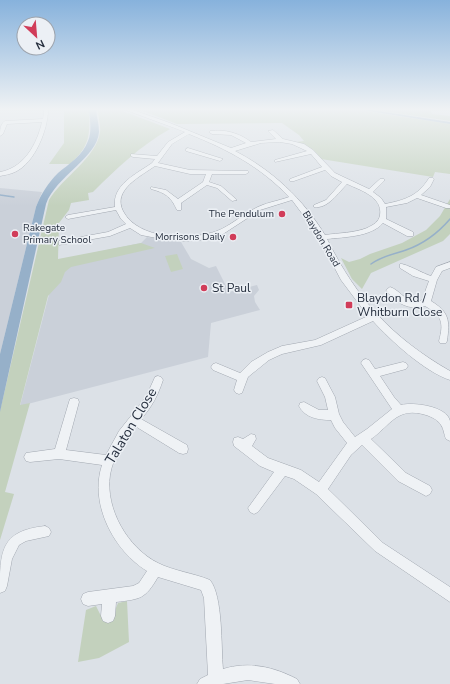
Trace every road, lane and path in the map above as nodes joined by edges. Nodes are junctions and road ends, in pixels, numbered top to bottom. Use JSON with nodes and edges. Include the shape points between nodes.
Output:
{"nodes":[{"id":1,"x":36,"y":142,"type":"edge"},
{"id":2,"x":172,"y":142,"type":"edge"},
{"id":3,"x":213,"y":142,"type":"edge"},
{"id":4,"x":263,"y":142,"type":"edge"},
{"id":5,"x":283,"y":142,"type":"edge"},
{"id":6,"x":250,"y":144,"type":"joint"},
{"id":7,"x":188,"y":150,"type":"dead end"},
{"id":8,"x":232,"y":150,"type":"junction"},
{"id":9,"x":311,"y":152,"type":"junction"},
{"id":10,"x":133,"y":155,"type":"dead end"},
{"id":11,"x":220,"y":159,"type":"dead end"},
{"id":12,"x":276,"y":161,"type":"dead end"},
{"id":13,"x":156,"y":162,"type":"junction"},
{"id":14,"x":207,"y":166,"type":"junction"},
{"id":15,"x":325,"y":168,"type":"junction"},
{"id":16,"x":246,"y":172,"type":"dead end"},
{"id":17,"x":0,"y":174,"type":"edge"},
{"id":18,"x":431,"y":179,"type":"dead end"},
{"id":19,"x":292,"y":180,"type":"dead end"},
{"id":20,"x":382,"y":180,"type":"dead end"},
{"id":21,"x":346,"y":181,"type":"junction"},
{"id":22,"x":206,"y":183,"type":"junction"},
{"id":23,"x":156,"y":190,"type":"dead end"},
{"id":24,"x":369,"y":192,"type":"junction"},
{"id":25,"x":417,"y":196,"type":"junction"},
{"id":26,"x":293,"y":198,"type":"junction"},
{"id":27,"x":234,"y":200,"type":"dead end"},
{"id":28,"x":178,"y":202,"type":"junction"},
{"id":29,"x":316,"y":206,"type":"dead end"},
{"id":30,"x":383,"y":206,"type":"junction"},
{"id":31,"x":448,"y":207,"type":"dead end"},
{"id":32,"x":118,"y":208,"type":"junction"},
{"id":33,"x":179,"y":209,"type":"dead end"},
{"id":34,"x":68,"y":216,"type":"dead end"},
{"id":35,"x":382,"y":220,"type":"junction"},
{"id":36,"x":131,"y":226,"type":"junction"},
{"id":37,"x":410,"y":234,"type":"dead end"},
{"id":38,"x":322,"y":237,"type":"junction"},
{"id":39,"x":62,"y":242,"type":"dead end"},
{"id":40,"x":443,"y":258,"type":"dead end"},
{"id":41,"x":450,"y":265,"type":"edge"},
{"id":42,"x":403,"y":266,"type":"dead end"},
{"id":43,"x":433,"y":280,"type":"junction"},
{"id":44,"x":390,"y":290,"type":"dead end"},
{"id":45,"x":426,"y":302,"type":"junction"},
{"id":46,"x":374,"y":317,"type":"junction"},
{"id":47,"x":446,"y":336,"type":"edge"},
{"id":48,"x":366,"y":362,"type":"dead end"},
{"id":49,"x":403,"y":366,"type":"dead end"},
{"id":50,"x":216,"y":367,"type":"dead end"},
{"id":51,"x":373,"y":374,"type":"junction"},
{"id":52,"x":450,"y":376,"type":"edge"},
{"id":53,"x":243,"y":378,"type":"junction"},
{"id":54,"x":158,"y":380,"type":"dead end"},
{"id":55,"x":322,"y":381,"type":"dead end"},
{"id":56,"x":239,"y":390,"type":"dead end"},
{"id":57,"x":74,"y":402,"type":"dead end"},
{"id":58,"x":304,"y":406,"type":"dead end"},
{"id":59,"x":399,"y":410,"type":"junction"},
{"id":60,"x":334,"y":415,"type":"junction"},
{"id":61,"x":135,"y":420,"type":"junction"},
{"id":62,"x":450,"y":436,"type":"edge"},
{"id":63,"x":358,"y":441,"type":"junction"},
{"id":64,"x":244,"y":442,"type":"dead end"},
{"id":65,"x":183,"y":449,"type":"dead end"},
{"id":66,"x":59,"y":454,"type":"junction"},
{"id":67,"x":30,"y":457,"type":"dead end"},
{"id":68,"x":108,"y":462,"type":"junction"},
{"id":69,"x":283,"y":470,"type":"junction"},
{"id":70,"x":320,"y":490,"type":"junction"},
{"id":71,"x":426,"y":490,"type":"dead end"},
{"id":72,"x":254,"y":508,"type":"dead end"},
{"id":73,"x":45,"y":532,"type":"dead end"},
{"id":74,"x":156,"y":569,"type":"junction"},
{"id":75,"x":2,"y":570,"type":"edge"},
{"id":76,"x":0,"y":586,"type":"edge"},
{"id":77,"x":450,"y":595,"type":"edge"},
{"id":78,"x":109,"y":598,"type":"junction"},
{"id":79,"x":88,"y":599,"type":"dead end"},
{"id":80,"x":108,"y":616,"type":"dead end"},
{"id":81,"x":210,"y":681,"type":"edge"},
{"id":82,"x":292,"y":684,"type":"edge"}],
"edges":[{"from":1,"to":17,"type":"street","via":[[23,163],[15,170]]},
{"from":2,"to":13,"type":"street"},
{"from":3,"to":8,"type":"street","name":"Blaydon Road"},
{"from":4,"to":6,"type":"street"},
{"from":5,"to":9,"type":"street","via":[[299,145]]},
{"from":6,"to":8,"type":"street"},
{"from":7,"to":14,"type":"street","via":[[204,153]]},
{"from":8,"to":26,"type":"street","name":"Blaydon Road","via":[[272,177]]},
{"from":9,"to":12,"type":"street"},
{"from":9,"to":15,"type":"street"},
{"from":10,"to":13,"type":"street"},
{"from":11,"to":14,"type":"street"},
{"from":13,"to":14,"type":"street","via":[[190,172]]},
{"from":13,"to":32,"type":"street","via":[[123,187],[117,196]]},
{"from":14,"to":16,"type":"street"},
{"from":14,"to":22,"type":"street","via":[[209,175]]},
{"from":15,"to":19,"type":"street"},
{"from":15,"to":21,"type":"street"},
{"from":18,"to":25,"type":"street"},
{"from":20,"to":24,"type":"street"},
{"from":21,"to":24,"type":"street"},
{"from":21,"to":29,"type":"street","via":[[328,201]]},
{"from":22,"to":27,"type":"street","via":[[219,187]]},
{"from":22,"to":28,"type":"street"},
{"from":23,"to":28,"type":"street","via":[[164,191]]},
{"from":24,"to":30,"type":"street","via":[[376,196]]},
{"from":25,"to":30,"type":"street","via":[[405,202]]},
{"from":25,"to":31,"type":"street"},
{"from":26,"to":36,"type":"street","via":[[258,208],[221,232],[200,238],[186,240],[162,237]]},
{"from":26,"to":38,"type":"street","name":"Blaydon Road"},
{"from":28,"to":33,"type":"street"},
{"from":30,"to":35,"type":"street"},
{"from":32,"to":34,"type":"street"},
{"from":32,"to":36,"type":"street"},
{"from":35,"to":37,"type":"street"},
{"from":35,"to":38,"type":"street","via":[[363,232]]},
{"from":36,"to":39,"type":"street","via":[[110,234]]},
{"from":38,"to":46,"type":"street","name":"Blaydon Road","via":[[344,278]]},
{"from":40,"to":41,"type":"street"},
{"from":41,"to":43,"type":"street","via":[[440,268]]},
{"from":42,"to":43,"type":"street"},
{"from":43,"to":45,"type":"street"},
{"from":44,"to":45,"type":"street","via":[[395,299],[413,305]]},
{"from":45,"to":47,"type":"street","via":[[445,316]]},
{"from":46,"to":52,"type":"street","name":"Blaydon Road","via":[[410,352]]},
{"from":46,"to":53,"type":"street","via":[[355,323],[316,344],[272,354],[257,363]]},
{"from":48,"to":51,"type":"street"},
{"from":49,"to":51,"type":"street"},
{"from":50,"to":53,"type":"street"},
{"from":51,"to":59,"type":"street"},
{"from":53,"to":56,"type":"street"},
{"from":54,"to":61,"type":"street","name":"Talaton Close","via":[[149,402]]},
{"from":55,"to":60,"type":"street","via":[[330,397]]},
{"from":57,"to":66,"type":"street"},
{"from":58,"to":60,"type":"street","via":[[317,415]]},
{"from":59,"to":62,"type":"street","via":[[414,406],[439,414]]},
{"from":59,"to":63,"type":"street","via":[[390,414]]},
{"from":60,"to":63,"type":"street","via":[[339,425]]},
{"from":61,"to":65,"type":"street"},
{"from":61,"to":68,"type":"street","name":"Talaton Close","via":[[124,432]]},
{"from":63,"to":70,"type":"street"},
{"from":63,"to":71,"type":"street","via":[[402,478]]},
{"from":64,"to":69,"type":"street","via":[[264,462]]},
{"from":66,"to":67,"type":"street"},
{"from":66,"to":68,"type":"street"},
{"from":68,"to":74,"type":"street","name":"Talaton Close","via":[[103,478],[103,494],[112,523],[137,556]]},
{"from":69,"to":70,"type":"street","via":[[297,474]]},
{"from":69,"to":72,"type":"street"},
{"from":70,"to":77,"type":"street","via":[[379,547]]},
{"from":73,"to":75,"type":"street","via":[[21,537],[13,543]]},
{"from":74,"to":78,"type":"street","via":[[144,588],[134,593]]},
{"from":74,"to":81,"type":"street","name":"Talaton Close","via":[[204,585],[209,590]]},
{"from":75,"to":76,"type":"street"},
{"from":78,"to":79,"type":"street"},
{"from":78,"to":80,"type":"street"},
{"from":81,"to":82,"type":"street","via":[[245,672],[261,672],[278,676]]}]}
